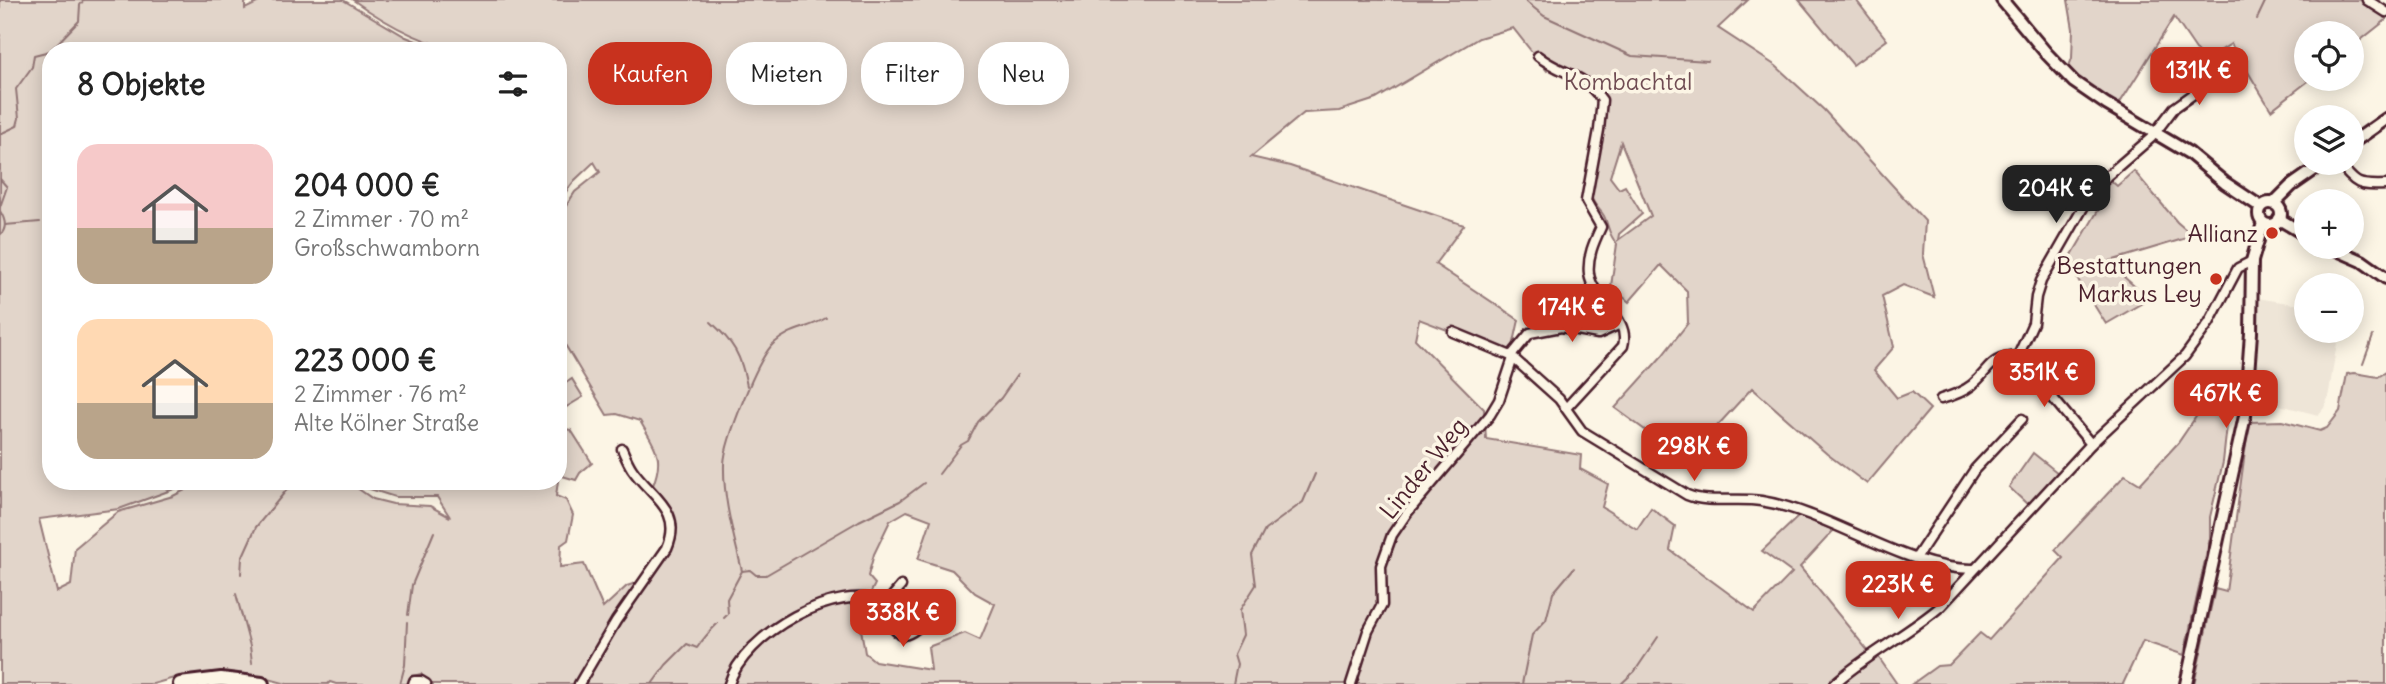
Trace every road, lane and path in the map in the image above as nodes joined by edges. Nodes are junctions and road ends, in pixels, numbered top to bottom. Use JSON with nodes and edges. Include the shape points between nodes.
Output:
{"nodes":[{"id":1,"x":2002,"y":0,"type":"edge"},
{"id":2,"x":2367,"y":0,"type":"edge"},
{"id":3,"x":2386,"y":12,"type":"edge"},
{"id":4,"x":1538,"y":56,"type":"dead end"},
{"id":5,"x":2230,"y":68,"type":"dead end"},
{"id":6,"x":2386,"y":119,"type":"edge"},
{"id":7,"x":2155,"y":133,"type":"junction"},
{"id":8,"x":2364,"y":135,"type":"edge"},
{"id":9,"x":2307,"y":175,"type":"edge"},
{"id":10,"x":2349,"y":175,"type":"edge"},
{"id":11,"x":2386,"y":184,"type":"edge"},
{"id":12,"x":2274,"y":203,"type":"junction"},
{"id":13,"x":2261,"y":207,"type":"junction"},
{"id":14,"x":2279,"y":219,"type":"junction"},
{"id":15,"x":2263,"y":223,"type":"junction"},
{"id":16,"x":2294,"y":228,"type":"edge"},
{"id":17,"x":2357,"y":259,"type":"edge"},
{"id":18,"x":2252,"y":261,"type":"junction"},
{"id":19,"x":2386,"y":278,"type":"edge"},
{"id":20,"x":1620,"y":324,"type":"junction"},
{"id":21,"x":1453,"y":332,"type":"dead end"},
{"id":22,"x":2018,"y":356,"type":"junction"},
{"id":23,"x":1512,"y":357,"type":"junction"},
{"id":24,"x":1941,"y":399,"type":"dead end"},
{"id":25,"x":1566,"y":408,"type":"junction"},
{"id":26,"x":2022,"y":419,"type":"dead end"},
{"id":27,"x":2091,"y":444,"type":"junction"},
{"id":28,"x":622,"y":449,"type":"dead end"},
{"id":29,"x":1916,"y":558,"type":"junction"},
{"id":30,"x":1974,"y":569,"type":"junction"},
{"id":31,"x":901,"y":586,"type":"dead end"},
{"id":32,"x":886,"y":604,"type":"junction"},
{"id":33,"x":940,"y":606,"type":"dead end"},
{"id":34,"x":180,"y":684,"type":"edge"},
{"id":35,"x":262,"y":684,"type":"edge"},
{"id":36,"x":413,"y":684,"type":"edge"},
{"id":37,"x":426,"y":684,"type":"edge"},
{"id":38,"x":579,"y":684,"type":"edge"},
{"id":39,"x":729,"y":684,"type":"edge"},
{"id":40,"x":1351,"y":684,"type":"edge"},
{"id":41,"x":1834,"y":684,"type":"edge"},
{"id":42,"x":2186,"y":684,"type":"edge"}],
"edges":[{"from":1,"to":7,"type":"main road","via":[[2074,82]]},
{"from":2,"to":3,"type":"street"},
{"from":4,"to":20,"type":"street","via":[[1582,78],[1602,100],[1586,201],[1601,227],[1591,248],[1589,274],[1594,289]]},
{"from":5,"to":7,"type":"street","via":[[2183,100]]},
{"from":6,"to":8,"type":"main road"},
{"from":7,"to":13,"type":"main road"},
{"from":7,"to":22,"type":"street","via":[[2088,199],[2041,281],[2033,323]]},
{"from":9,"to":12,"type":"main road"},
{"from":10,"to":11,"type":"street","via":[[2363,186]]},
{"from":12,"to":13,"type":"main road"},
{"from":12,"to":14,"type":"main road","via":[[2280,209]]},
{"from":13,"to":15,"type":"main road"},
{"from":14,"to":15,"type":"main road","via":[[2272,225]]},
{"from":14,"to":16,"type":"main road"},
{"from":15,"to":18,"type":"main road"},
{"from":17,"to":19,"type":"main road"},
{"from":18,"to":27,"type":"street","via":[[2238,268],[2209,323],[2185,356]]},
{"from":18,"to":42,"type":"main road","via":[[2245,416]]},
{"from":20,"to":23,"type":"street","via":[[1598,334],[1561,327],[1530,333]]},
{"from":20,"to":25,"type":"street","via":[[1623,346]]},
{"from":21,"to":23,"type":"street"},
{"from":22,"to":24,"type":"street","via":[[1995,361],[1958,394]]},
{"from":22,"to":27,"type":"street"},
{"from":23,"to":25,"type":"street"},
{"from":23,"to":40,"type":"street","name":"Linder Weg","via":[[1490,415],[1407,513],[1388,544],[1381,566],[1382,605],[1368,631]]},
{"from":25,"to":29,"type":"street","via":[[1587,435],[1695,499],[1771,503]]},
{"from":26,"to":29,"type":"street","via":[[1975,469]]},
{"from":27,"to":30,"type":"street"},
{"from":28,"to":38,"type":"street","via":[[664,506],[673,524],[672,538]]},
{"from":29,"to":30,"type":"street"},
{"from":30,"to":41,"type":"street","via":[[1928,617]]},
{"from":31,"to":32,"type":"street"},
{"from":32,"to":33,"type":"street","via":[[890,623],[903,635],[911,634]]},
{"from":32,"to":39,"type":"street","via":[[841,599],[797,615],[750,652]]},
{"from":34,"to":35,"type":"main road","via":[[221,679]]},
{"from":36,"to":37,"type":"street"}]}
